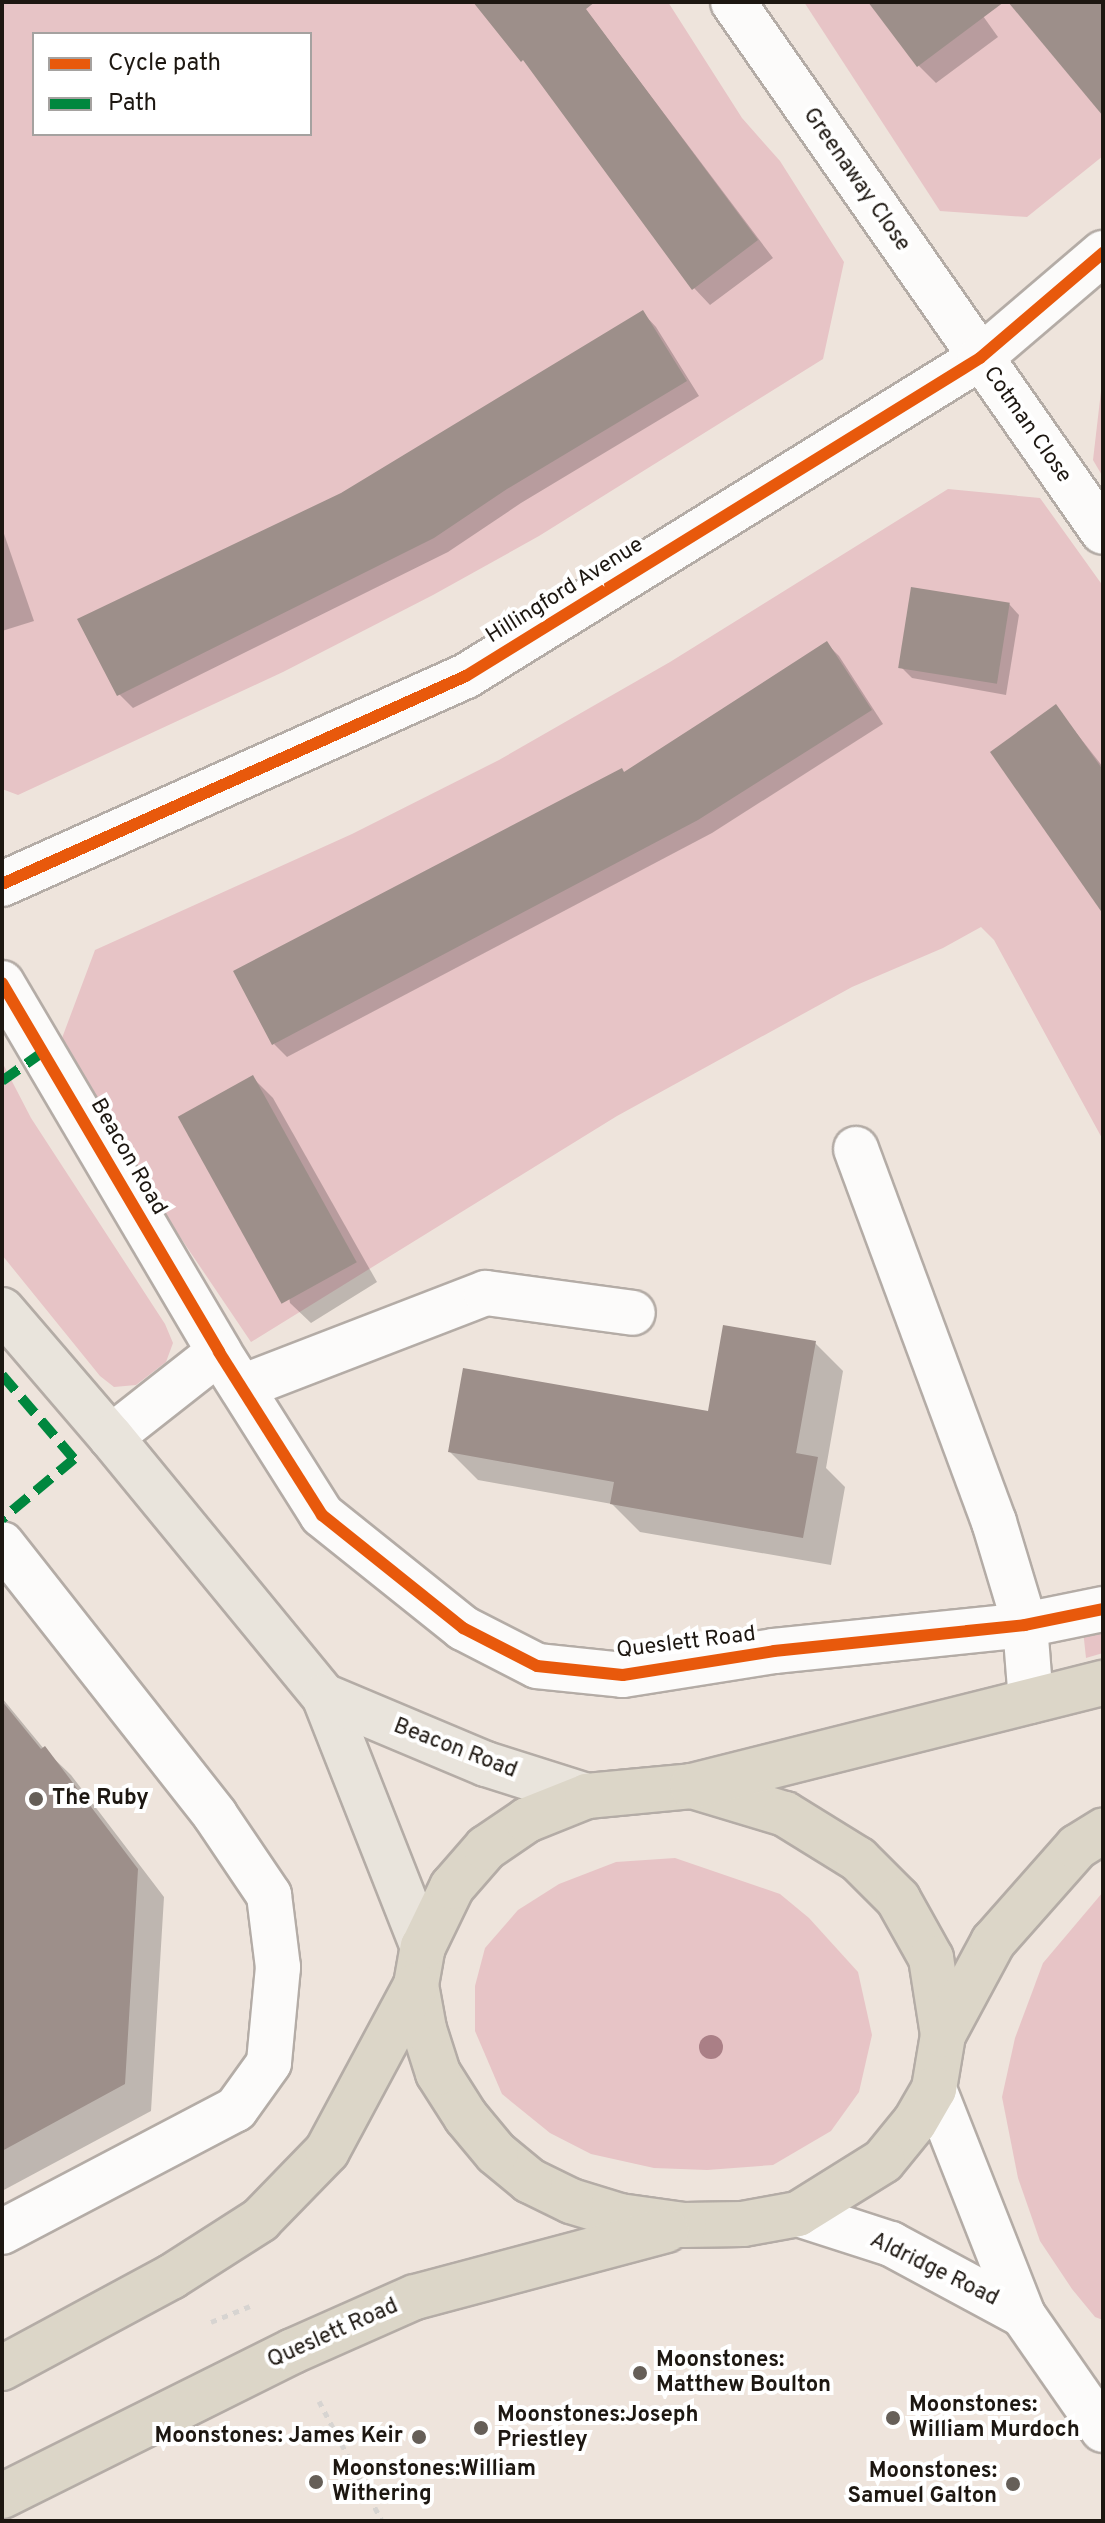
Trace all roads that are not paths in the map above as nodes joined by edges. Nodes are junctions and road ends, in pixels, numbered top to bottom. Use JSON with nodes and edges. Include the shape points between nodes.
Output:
{"nodes":[{"id":1,"x":733,"y":2,"type":"edge"},
{"id":2,"x":1103,"y":253,"type":"edge"},
{"id":3,"x":980,"y":358,"type":"junction"},
{"id":4,"x":1103,"y":532,"type":"edge"},
{"id":5,"x":2,"y":884,"type":"edge"},
{"id":6,"x":2,"y":983,"type":"edge"},
{"id":7,"x":856,"y":1149,"type":"dead end"},
{"id":8,"x":2,"y":1310,"type":"edge"},
{"id":9,"x":633,"y":1313,"type":"dead end"},
{"id":10,"x":230,"y":1369,"type":"junction"},
{"id":11,"x":111,"y":1437,"type":"junction"},
{"id":12,"x":2,"y":1544,"type":"edge"},
{"id":13,"x":1103,"y":1609,"type":"edge"},
{"id":14,"x":1025,"y":1625,"type":"junction"},
{"id":15,"x":1103,"y":1683,"type":"edge"},
{"id":16,"x":324,"y":1696,"type":"junction"},
{"id":17,"x":1031,"y":1701,"type":"junction"},
{"id":18,"x":692,"y":1786,"type":"junction"},
{"id":19,"x":587,"y":1796,"type":"junction"},
{"id":20,"x":1103,"y":1831,"type":"edge"},
{"id":21,"x":420,"y":1966,"type":"junction"},
{"id":22,"x":943,"y":2035,"type":"junction"},
{"id":23,"x":934,"y":2089,"type":"junction"},
{"id":24,"x":798,"y":2214,"type":"junction"},
{"id":25,"x":684,"y":2225,"type":"junction"},
{"id":26,"x":2,"y":2232,"type":"edge"},
{"id":27,"x":1023,"y":2315,"type":"junction"},
{"id":28,"x":2,"y":2368,"type":"edge"},
{"id":29,"x":1103,"y":2430,"type":"edge"},
{"id":30,"x":2,"y":2496,"type":"edge"}],
"edges":[{"from":1,"to":3,"type":"street","name":"Greenaway Close"},
{"from":2,"to":3,"type":"street","name":"Hillingford Avenue"},
{"from":3,"to":4,"type":"street","name":"Cotman Close"},
{"from":3,"to":5,"type":"street","name":"Hillingford Avenue","via":[[466,676]]},
{"from":6,"to":10,"type":"street","name":"Beacon Road"},
{"from":7,"to":14,"type":"street","via":[[994,1522]]},
{"from":8,"to":11,"type":"main road","name":"Beacon Road"},
{"from":9,"to":10,"type":"street","via":[[486,1293]]},
{"from":10,"to":11,"type":"street"},
{"from":10,"to":14,"type":"street","name":"Queslett Road","via":[[322,1515],[463,1628],[537,1666],[623,1675],[774,1651]]},
{"from":11,"to":16,"type":"main road","name":"Beacon Road"},
{"from":12,"to":26,"type":"street","via":[[215,1815],[269,1895],[278,1967],[269,2063],[236,2109]]},
{"from":13,"to":14,"type":"street","name":"Queslett Road"},
{"from":14,"to":17,"type":"street"},
{"from":15,"to":17,"type":"highway"},
{"from":16,"to":19,"type":"main road","name":"Beacon Road","via":[[486,1764]]},
{"from":16,"to":21,"type":"main road","name":"Beacon Road"},
{"from":17,"to":18,"type":"highway"},
{"from":18,"to":19,"type":"highway"},
{"from":18,"to":22,"type":"highway","via":[[785,1814],[858,1859],[898,1899],[931,1958]]},
{"from":19,"to":21,"type":"highway","via":[[527,1820],[486,1848],[452,1887]]},
{"from":20,"to":22,"type":"highway","via":[[1077,1847],[993,1942]]},
{"from":21,"to":25,"type":"highway","via":[[424,2029],[438,2073],[496,2153],[530,2181],[571,2201],[620,2216]]},
{"from":21,"to":28,"type":"highway","via":[[327,2151],[260,2220],[171,2277]]},
{"from":22,"to":23,"type":"highway"},
{"from":23,"to":24,"type":"highway","via":[[883,2161]]},
{"from":23,"to":27,"type":"street","name":"Aldridge Road"},
{"from":24,"to":25,"type":"highway","via":[[743,2224]]},
{"from":24,"to":27,"type":"street","name":"Aldridge Road","via":[[891,2244]]},
{"from":25,"to":30,"type":"highway","name":"Queslett Road","via":[[415,2297],[293,2351]]},
{"from":27,"to":29,"type":"street","name":"Aldridge Road"}]}
